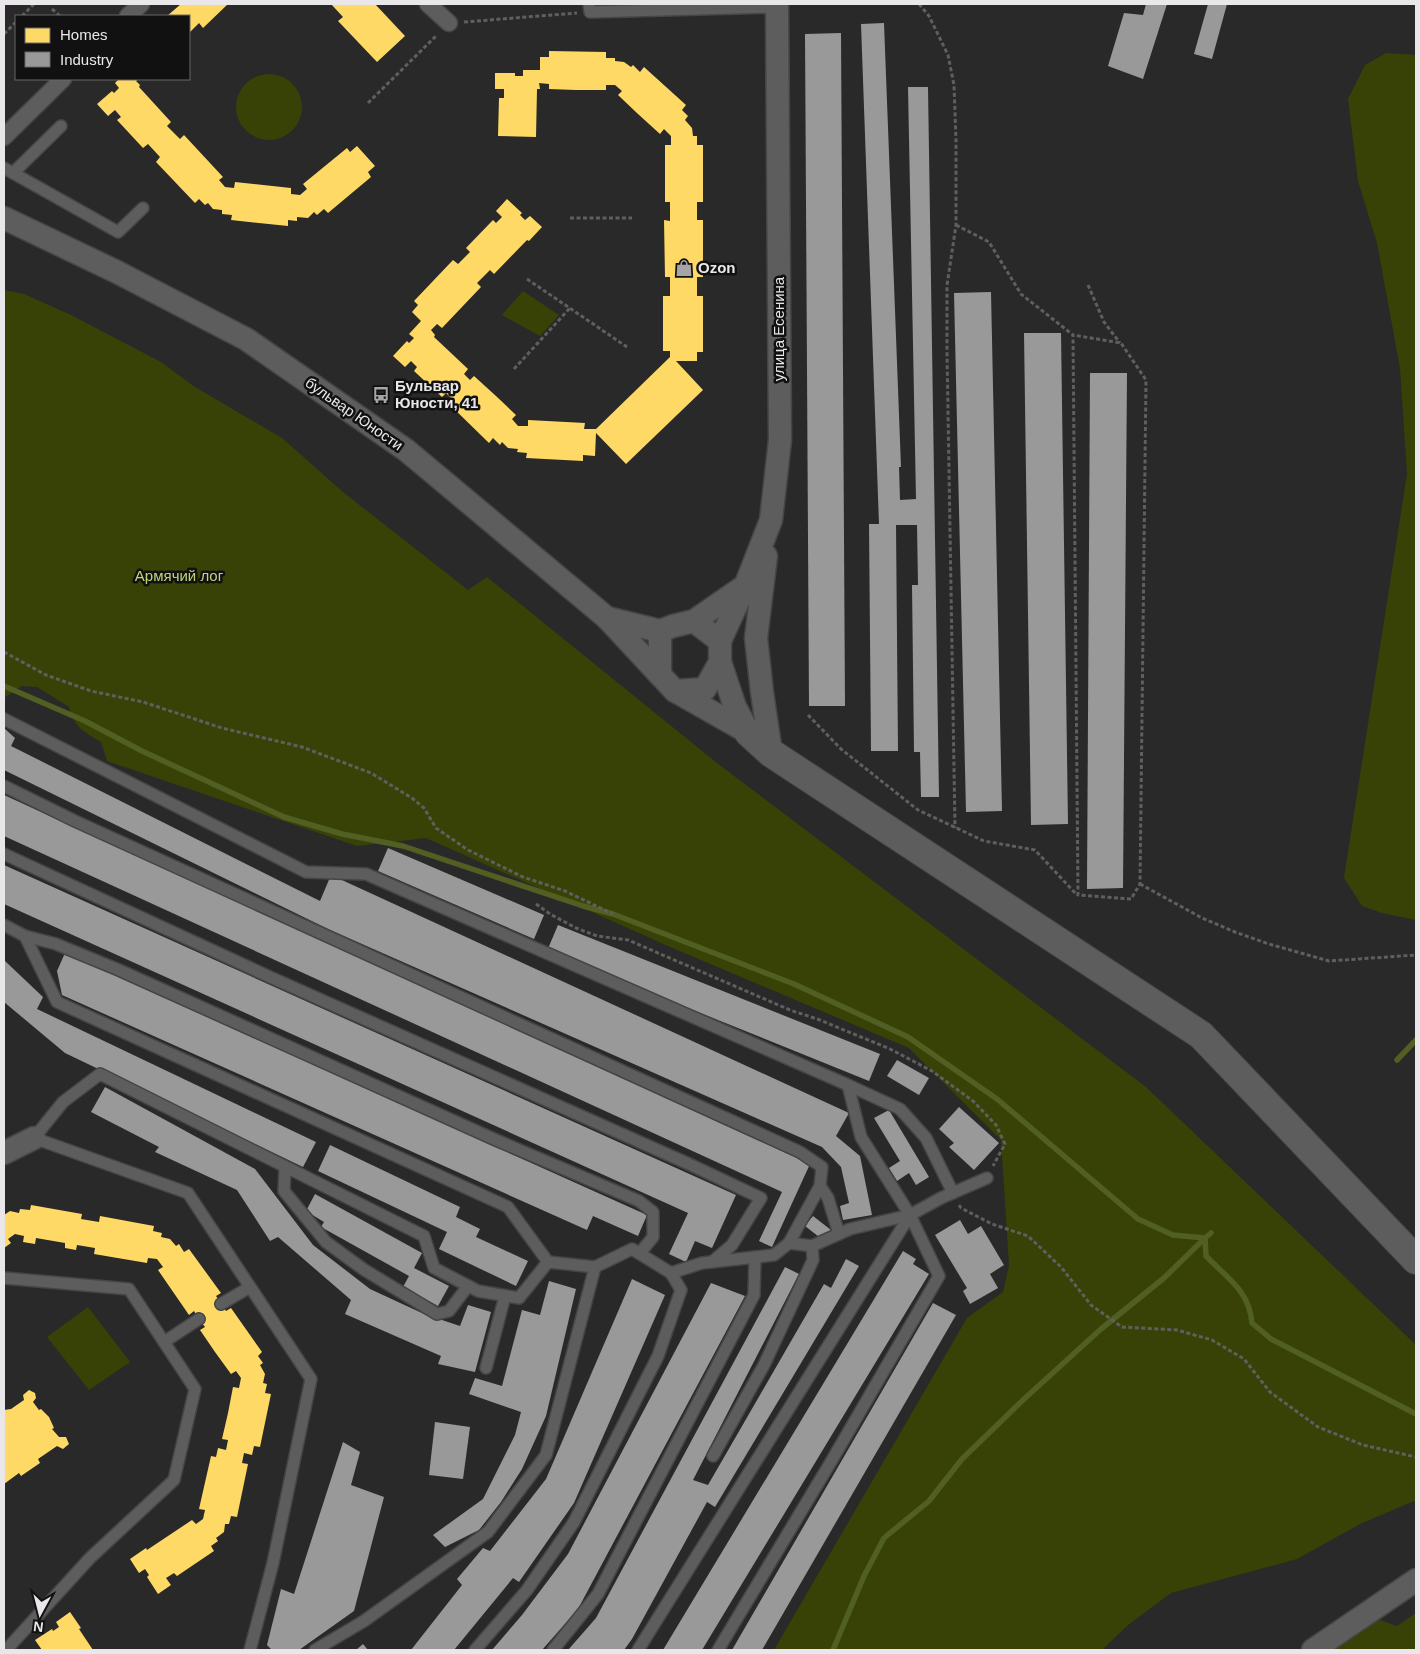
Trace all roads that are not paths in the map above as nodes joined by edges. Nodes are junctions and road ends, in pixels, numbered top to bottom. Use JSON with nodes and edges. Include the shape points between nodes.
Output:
{"nodes":[{"id":1,"x":141,"y":4,"type":"edge"},
{"id":2,"x":428,"y":4,"type":"edge"},
{"id":3,"x":777,"y":5,"type":"edge"},
{"id":4,"x":589,"y":8,"type":"edge"},
{"id":5,"x":129,"y":15,"type":"edge"},
{"id":6,"x":449,"y":23,"type":"road end"},
{"id":7,"x":62,"y":80,"type":"edge"},
{"id":8,"x":61,"y":126,"type":"dead end"},
{"id":9,"x":4,"y":137,"type":"edge"},
{"id":10,"x":8,"y":170,"type":"edge"},
{"id":11,"x":143,"y":208,"type":"dead end"},
{"id":12,"x":4,"y":218,"type":"edge"},
{"id":13,"x":771,"y":520,"type":"junction"},
{"id":14,"x":746,"y":584,"type":"junction"},
{"id":15,"x":608,"y":618,"type":"junction"},
{"id":16,"x":694,"y":622,"type":"junction"},
{"id":17,"x":660,"y":631,"type":"junction"},
{"id":18,"x":720,"y":652,"type":"junction"},
{"id":19,"x":667,"y":683,"type":"junction"},
{"id":20,"x":4,"y":719,"type":"edge"},
{"id":21,"x":749,"y":733,"type":"junction"},
{"id":22,"x":771,"y":753,"type":"junction"},
{"id":23,"x":4,"y":786,"type":"edge"},
{"id":24,"x":4,"y":854,"type":"edge"},
{"id":25,"x":4,"y":925,"type":"edge"},
{"id":26,"x":25,"y":936,"type":"junction"},
{"id":27,"x":848,"y":1085,"type":"junction"},
{"id":28,"x":34,"y":1138,"type":"junction"},
{"id":29,"x":4,"y":1153,"type":"edge"},
{"id":30,"x":285,"y":1166,"type":"junction"},
{"id":31,"x":987,"y":1178,"type":"road end"},
{"id":32,"x":820,"y":1186,"type":"junction"},
{"id":33,"x":953,"y":1193,"type":"junction"},
{"id":34,"x":910,"y":1215,"type":"junction"},
{"id":35,"x":839,"y":1234,"type":"junction"},
{"id":36,"x":789,"y":1243,"type":"junction"},
{"id":37,"x":812,"y":1246,"type":"junction"},
{"id":38,"x":640,"y":1253,"type":"junction"},
{"id":39,"x":755,"y":1256,"type":"junction"},
{"id":40,"x":1416,"y":1260,"type":"edge"},
{"id":41,"x":548,"y":1262,"type":"junction"},
{"id":42,"x":712,"y":1262,"type":"junction"},
{"id":43,"x":595,"y":1267,"type":"junction"},
{"id":44,"x":671,"y":1273,"type":"junction"},
{"id":45,"x":4,"y":1278,"type":"edge"},
{"id":46,"x":468,"y":1286,"type":"junction"},
{"id":47,"x":250,"y":1287,"type":"junction"},
{"id":48,"x":506,"y":1296,"type":"junction"},
{"id":49,"x":221,"y":1304,"type":"dead end"},
{"id":50,"x":199,"y":1319,"type":"dead end"},
{"id":51,"x":164,"y":1342,"type":"junction"},
{"id":52,"x":486,"y":1368,"type":"dead end"},
{"id":53,"x":713,"y":1456,"type":"dead end"},
{"id":54,"x":1416,"y":1580,"type":"edge"},
{"id":55,"x":8,"y":1650,"type":"edge"},
{"id":56,"x":250,"y":1650,"type":"edge"},
{"id":57,"x":315,"y":1650,"type":"edge"},
{"id":58,"x":475,"y":1650,"type":"edge"},
{"id":59,"x":553,"y":1650,"type":"edge"},
{"id":60,"x":638,"y":1650,"type":"edge"},
{"id":61,"x":718,"y":1650,"type":"edge"},
{"id":62,"x":1313,"y":1650,"type":"edge"}],
"edges":[{"from":1,"to":5,"type":"street"},
{"from":2,"to":6,"type":"street"},
{"from":3,"to":4,"type":"lane"},
{"from":3,"to":13,"type":"street","name":"улица Есенина","via":[[780,440]]},
{"from":7,"to":9,"type":"street"},
{"from":8,"to":10,"type":"lane"},
{"from":10,"to":11,"type":"lane","via":[[118,232]]},
{"from":12,"to":15,"type":"street","name":"бульвар Юности","via":[[246,339],[406,450]]},
{"from":13,"to":14,"type":"street","name":"улица Есенина"},
{"from":13,"to":22,"type":"street","via":[[756,638]]},
{"from":14,"to":16,"type":"street"},
{"from":14,"to":18,"type":"street","name":"улица Есенина"},
{"from":15,"to":17,"type":"street"},
{"from":15,"to":19,"type":"street","name":"бульвар Юности"},
{"from":16,"to":17,"type":"street"},
{"from":16,"to":18,"type":"street"},
{"from":17,"to":19,"type":"street"},
{"from":18,"to":19,"type":"street","name":"улица Есенина","via":[[705,689]]},
{"from":18,"to":21,"type":"street","via":[[735,707]]},
{"from":19,"to":21,"type":"street","name":"бульвар Юности"},
{"from":20,"to":27,"type":"lane","via":[[306,872],[366,874]]},
{"from":21,"to":22,"type":"street"},
{"from":22,"to":40,"type":"street","via":[[1202,1035]]},
{"from":23,"to":32,"type":"lane","via":[[800,1152],[822,1167]]},
{"from":24,"to":42,"type":"lane","via":[[761,1198],[732,1245]]},
{"from":25,"to":26,"type":"lane"},
{"from":26,"to":38,"type":"lane","via":[[56,944],[119,970],[496,1140],[639,1200],[653,1212],[653,1237]]},
{"from":26,"to":41,"type":"lane","via":[[57,1002],[508,1207]]},
{"from":27,"to":33,"type":"lane","via":[[900,1109],[926,1138]]},
{"from":27,"to":34,"type":"lane","via":[[861,1136]]},
{"from":28,"to":29,"type":"street"},
{"from":28,"to":30,"type":"lane","via":[[63,1102],[100,1074]]},
{"from":28,"to":47,"type":"lane","via":[[188,1193]]},
{"from":30,"to":46,"type":"lane","via":[[424,1236],[434,1268]]},
{"from":30,"to":46,"type":"lane","via":[[284,1191],[326,1242],[362,1269],[437,1314],[449,1312]]},
{"from":31,"to":33,"type":"lane"},
{"from":32,"to":35,"type":"lane","via":[[828,1198]]},
{"from":32,"to":36,"type":"lane"},
{"from":33,"to":34,"type":"lane"},
{"from":34,"to":35,"type":"lane"},
{"from":34,"to":60,"type":"lane"},
{"from":34,"to":61,"type":"lane","via":[[940,1276]]},
{"from":35,"to":37,"type":"lane"},
{"from":36,"to":37,"type":"lane"},
{"from":36,"to":39,"type":"lane","via":[[774,1255]]},
{"from":37,"to":53,"type":"lane","via":[[813,1260],[764,1365]]},
{"from":38,"to":43,"type":"lane","via":[[632,1249]]},
{"from":38,"to":44,"type":"lane"},
{"from":39,"to":42,"type":"lane"},
{"from":39,"to":59,"type":"lane","via":[[754,1295],[598,1594]]},
{"from":41,"to":43,"type":"lane"},
{"from":41,"to":48,"type":"lane","via":[[519,1298]]},
{"from":42,"to":44,"type":"lane"},
{"from":43,"to":57,"type":"lane","via":[[546,1455],[488,1532],[364,1621]]},
{"from":44,"to":58,"type":"lane","via":[[681,1290],[658,1356],[578,1514],[527,1590]]},
{"from":45,"to":51,"type":"lane","via":[[129,1289]]},
{"from":46,"to":48,"type":"lane"},
{"from":47,"to":49,"type":"lane"},
{"from":47,"to":56,"type":"lane","via":[[311,1379],[273,1563]]},
{"from":48,"to":52,"type":"lane"},
{"from":50,"to":51,"type":"lane"},
{"from":51,"to":55,"type":"lane","via":[[195,1389],[174,1480],[90,1558]]},
{"from":54,"to":62,"type":"street"}]}
